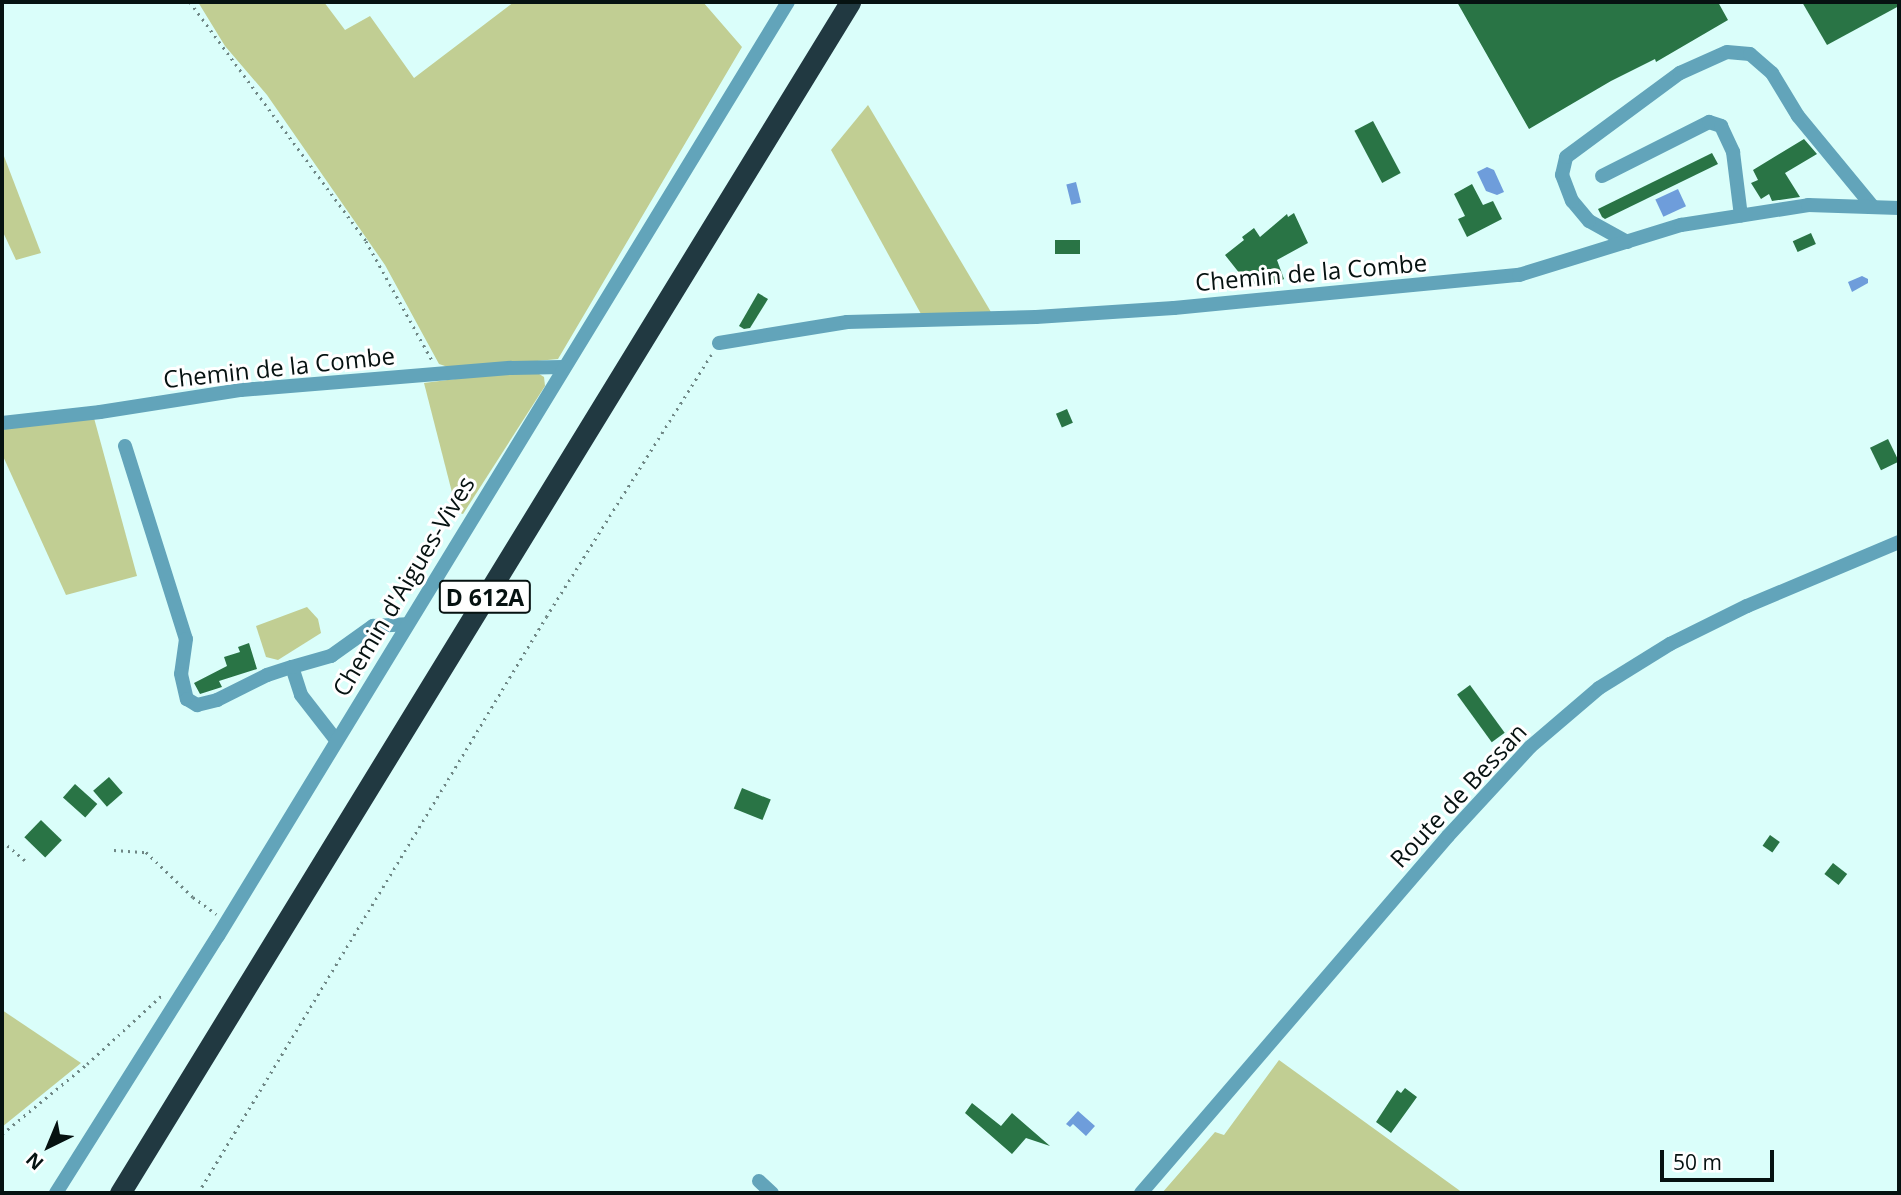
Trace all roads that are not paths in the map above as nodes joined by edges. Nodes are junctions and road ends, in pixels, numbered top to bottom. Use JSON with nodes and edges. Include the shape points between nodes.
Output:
{"nodes":[{"id":1,"x":850,"y":2,"type":"edge"},
{"id":2,"x":785,"y":3,"type":"edge"},
{"id":3,"x":1602,"y":176,"type":"dead end"},
{"id":4,"x":1873,"y":207,"type":"junction"},
{"id":5,"x":1899,"y":208,"type":"edge"},
{"id":6,"x":1741,"y":216,"type":"junction"},
{"id":7,"x":1627,"y":242,"type":"junction"},
{"id":8,"x":719,"y":343,"type":"road end"},
{"id":9,"x":563,"y":366,"type":"junction"},
{"id":10,"x":2,"y":423,"type":"edge"},
{"id":11,"x":125,"y":446,"type":"dead end"},
{"id":12,"x":1899,"y":542,"type":"edge"},
{"id":13,"x":406,"y":624,"type":"junction"},
{"id":14,"x":292,"y":667,"type":"junction"},
{"id":15,"x":336,"y":740,"type":"junction"},
{"id":16,"x":759,"y":1181,"type":"dead end"},
{"id":17,"x":56,"y":1193,"type":"edge"},
{"id":18,"x":120,"y":1193,"type":"edge"},
{"id":19,"x":772,"y":1193,"type":"edge"},
{"id":20,"x":1141,"y":1193,"type":"edge"}],
"edges":[{"from":1,"to":18,"type":"highway","number":"D 612A"},
{"from":2,"to":9,"type":"street","name":"Chemin d'Aigues-Vives","number":"D 612A"},
{"from":3,"to":6,"type":"street","via":[[1709,122],[1721,126],[1733,152]]},
{"from":4,"to":5,"type":"street","name":"Chemin de la Combe"},
{"from":4,"to":6,"type":"street","name":"Chemin de la Combe","via":[[1808,205]]},
{"from":4,"to":7,"type":"street","via":[[1798,116],[1772,74],[1750,54],[1727,52],[1680,73],[1566,157],[1562,175],[1572,201],[1589,221]]},
{"from":6,"to":7,"type":"street","name":"Chemin de la Combe","via":[[1681,225]]},
{"from":7,"to":8,"type":"street","name":"Chemin de la Combe","via":[[1519,275],[1174,308],[848,322]]},
{"from":9,"to":10,"type":"street","name":"Chemin de la Combe","via":[[241,390]]},
{"from":9,"to":13,"type":"street","name":"Chemin d'Aigues-Vives","number":"D 612A"},
{"from":11,"to":14,"type":"street","via":[[186,639],[181,674],[187,699],[197,705],[217,700]]},
{"from":12,"to":20,"type":"street","name":"Route de Bessan","via":[[1670,644],[1599,688],[1530,747]]},
{"from":13,"to":14,"type":"street","via":[[373,626],[331,656]]},
{"from":13,"to":15,"type":"street","name":"Chemin d'Aigues-Vives","number":"D 612A"},
{"from":14,"to":15,"type":"street","via":[[301,695]]},
{"from":15,"to":17,"type":"street","name":"Chemin d'Aigues-Vives","number":"D 612A"},
{"from":16,"to":19,"type":"street"}]}
